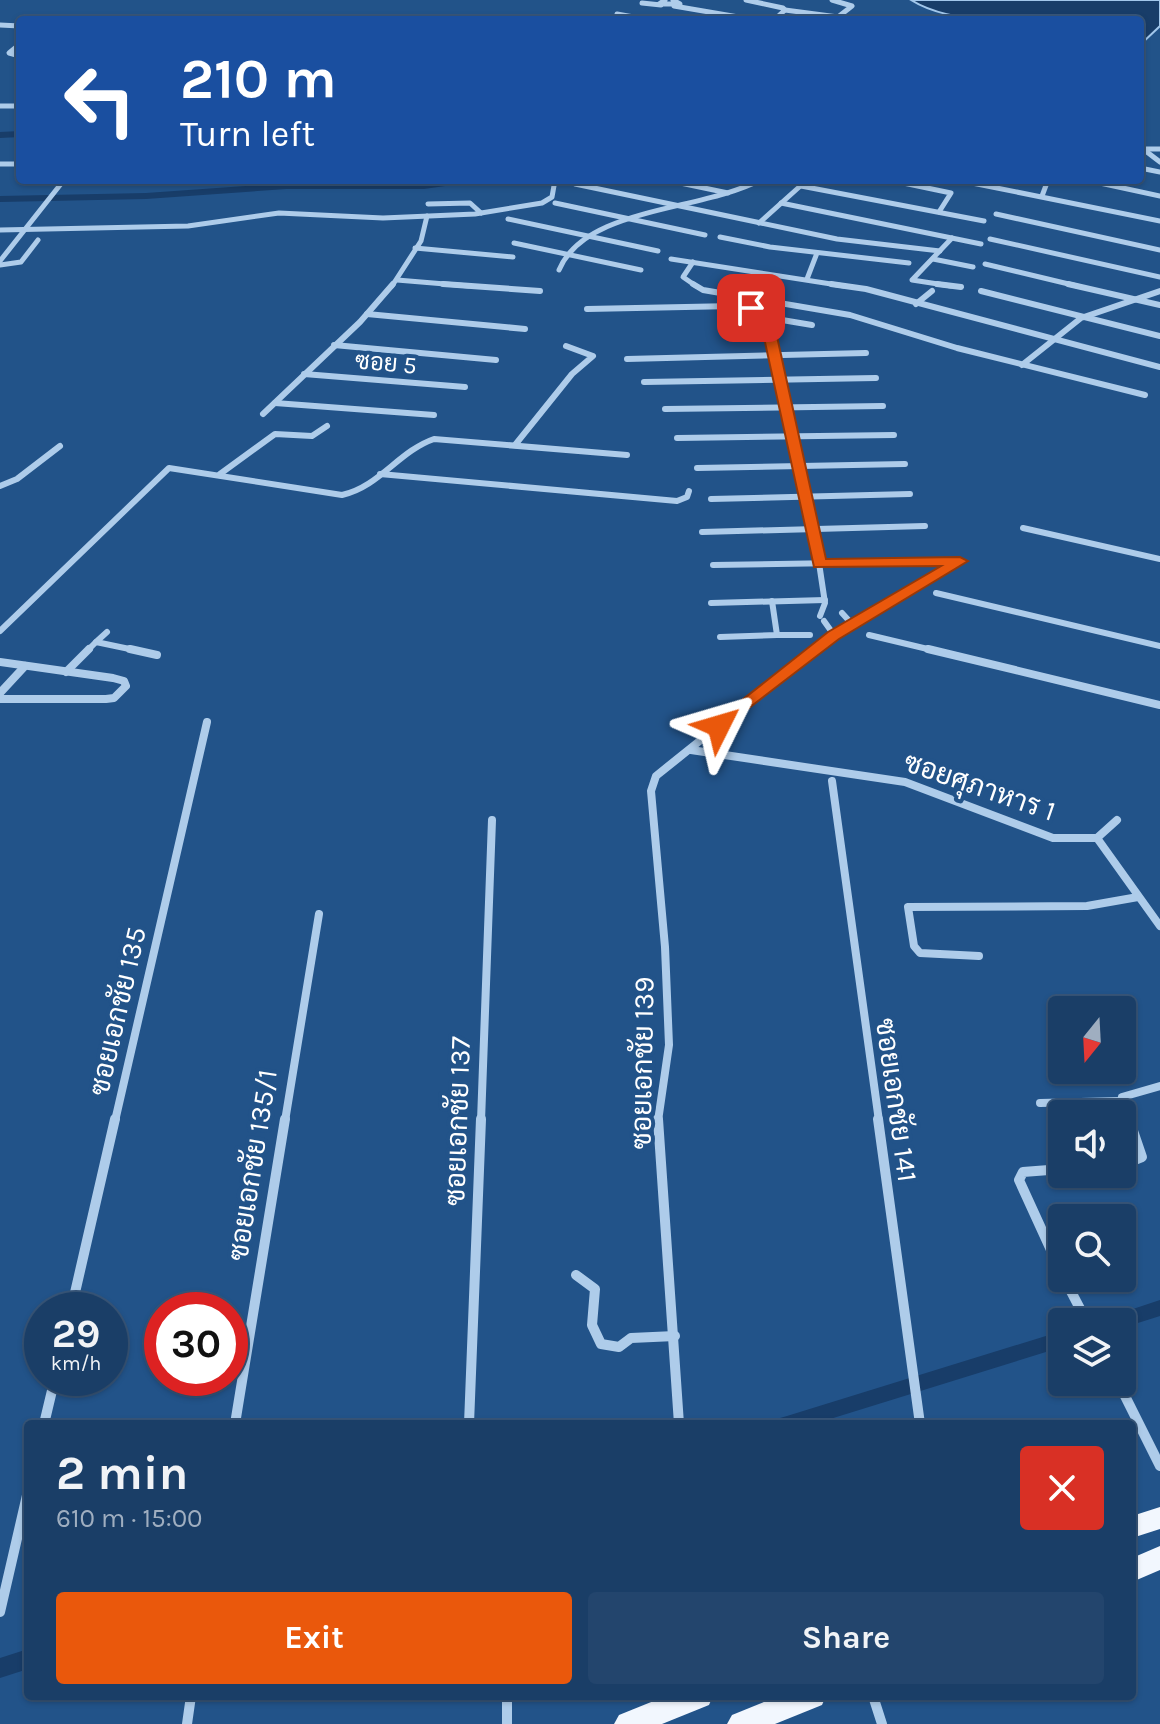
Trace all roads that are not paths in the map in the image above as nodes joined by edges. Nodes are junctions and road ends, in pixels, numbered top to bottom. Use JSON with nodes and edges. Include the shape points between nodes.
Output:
{"nodes":[{"id":1,"x":689,"y":0,"type":"edge"},
{"id":2,"x":746,"y":0,"type":"edge"},
{"id":3,"x":832,"y":0,"type":"edge"},
{"id":4,"x":662,"y":1,"type":"edge"},
{"id":5,"x":642,"y":3,"type":"dead end"},
{"id":6,"x":675,"y":3,"type":"edge"},
{"id":7,"x":785,"y":10,"type":"junction"},
{"id":8,"x":617,"y":14,"type":"dead end"},
{"id":9,"x":628,"y":16,"type":"edge"},
{"id":10,"x":737,"y":16,"type":"edge"},
{"id":11,"x":778,"y":16,"type":"edge"},
{"id":12,"x":830,"y":16,"type":"edge"},
{"id":13,"x":839,"y":16,"type":"edge"},
{"id":14,"x":61,"y":184,"type":"edge"},
{"id":15,"x":554,"y":184,"type":"edge"},
{"id":16,"x":575,"y":184,"type":"dead end"},
{"id":17,"x":686,"y":184,"type":"edge"},
{"id":18,"x":704,"y":184,"type":"edge"},
{"id":19,"x":751,"y":184,"type":"edge"},
{"id":20,"x":908,"y":184,"type":"edge"},
{"id":21,"x":978,"y":184,"type":"edge"},
{"id":22,"x":1046,"y":184,"type":"edge"},
{"id":23,"x":1104,"y":184,"type":"edge"},
{"id":24,"x":801,"y":186,"type":"joint"},
{"id":25,"x":701,"y":187,"type":"junction"},
{"id":26,"x":731,"y":193,"type":"junction"},
{"id":27,"x":1042,"y":196,"type":"junction"},
{"id":28,"x":1160,"y":196,"type":"edge"},
{"id":29,"x":555,"y":203,"type":"dead end"},
{"id":30,"x":781,"y":203,"type":"junction"},
{"id":31,"x":428,"y":204,"type":"dead end"},
{"id":32,"x":684,"y":207,"type":"junction"},
{"id":33,"x":939,"y":212,"type":"junction"},
{"id":34,"x":481,"y":213,"type":"junction"},
{"id":35,"x":996,"y":214,"type":"dead end"},
{"id":36,"x":427,"y":216,"type":"junction"},
{"id":37,"x":508,"y":219,"type":"dead end"},
{"id":38,"x":628,"y":219,"type":"junction"},
{"id":39,"x":984,"y":221,"type":"dead end"},
{"id":40,"x":1160,"y":221,"type":"edge"},
{"id":41,"x":759,"y":223,"type":"junction"},
{"id":42,"x":0,"y":230,"type":"edge"},
{"id":43,"x":25,"y":230,"type":"junction"},
{"id":44,"x":587,"y":235,"type":"junction"},
{"id":45,"x":705,"y":235,"type":"dead end"},
{"id":46,"x":720,"y":237,"type":"dead end"},
{"id":47,"x":952,"y":238,"type":"junction"},
{"id":48,"x":990,"y":239,"type":"dead end"},
{"id":49,"x":38,"y":240,"type":"dead end"},
{"id":50,"x":514,"y":243,"type":"dead end"},
{"id":51,"x":981,"y":244,"type":"dead end"},
{"id":52,"x":415,"y":248,"type":"junction"},
{"id":53,"x":1160,"y":250,"type":"edge"},
{"id":54,"x":658,"y":251,"type":"dead end"},
{"id":55,"x":940,"y":251,"type":"junction"},
{"id":56,"x":817,"y":253,"type":"junction"},
{"id":57,"x":565,"y":254,"type":"junction"},
{"id":58,"x":513,"y":257,"type":"dead end"},
{"id":59,"x":671,"y":259,"type":"dead end"},
{"id":60,"x":933,"y":259,"type":"junction"},
{"id":61,"x":693,"y":262,"type":"junction"},
{"id":62,"x":0,"y":263,"type":"edge"},
{"id":63,"x":909,"y":263,"type":"dead end"},
{"id":64,"x":985,"y":264,"type":"dead end"},
{"id":65,"x":973,"y":267,"type":"dead end"},
{"id":66,"x":559,"y":270,"type":"dead end"},
{"id":67,"x":641,"y":270,"type":"dead end"},
{"id":68,"x":1160,"y":277,"type":"edge"},
{"id":69,"x":807,"y":279,"type":"junction"},
{"id":70,"x":397,"y":280,"type":"junction"},
{"id":71,"x":961,"y":287,"type":"dead end"},
{"id":72,"x":540,"y":291,"type":"dead end"},
{"id":73,"x":932,"y":291,"type":"dead end"},
{"id":74,"x":981,"y":291,"type":"dead end"},
{"id":75,"x":1160,"y":291,"type":"edge"},
{"id":76,"x":1139,"y":301,"type":"junction"},
{"id":77,"x":916,"y":304,"type":"junction"},
{"id":78,"x":1160,"y":305,"type":"edge"},
{"id":79,"x":587,"y":309,"type":"dead end"},
{"id":80,"x":367,"y":314,"type":"junction"},
{"id":81,"x":759,"y":317,"type":"junction"},
{"id":82,"x":1081,"y":318,"type":"junction"},
{"id":83,"x":812,"y":325,"type":"dead end"},
{"id":84,"x":525,"y":329,"type":"dead end"},
{"id":85,"x":1160,"y":336,"type":"edge"},
{"id":86,"x":1054,"y":341,"type":"junction"},
{"id":87,"x":334,"y":345,"type":"junction"},
{"id":88,"x":566,"y":346,"type":"dead end"},
{"id":89,"x":866,"y":353,"type":"dead end"},
{"id":90,"x":775,"y":354,"type":"junction"},
{"id":91,"x":627,"y":359,"type":"dead end"},
{"id":92,"x":496,"y":360,"type":"dead end"},
{"id":93,"x":1022,"y":365,"type":"junction"},
{"id":94,"x":1160,"y":367,"type":"edge"},
{"id":95,"x":304,"y":374,"type":"junction"},
{"id":96,"x":876,"y":378,"type":"dead end"},
{"id":97,"x":781,"y":380,"type":"junction"},
{"id":98,"x":644,"y":382,"type":"dead end"},
{"id":99,"x":465,"y":387,"type":"dead end"},
{"id":100,"x":1145,"y":395,"type":"dead end"},
{"id":101,"x":275,"y":403,"type":"junction"},
{"id":102,"x":883,"y":406,"type":"dead end"},
{"id":103,"x":665,"y":409,"type":"dead end"},
{"id":104,"x":787,"y":409,"type":"junction"},
{"id":105,"x":263,"y":414,"type":"dead end"},
{"id":106,"x":434,"y":415,"type":"dead end"},
{"id":107,"x":327,"y":426,"type":"dead end"},
{"id":108,"x":894,"y":435,"type":"dead end"},
{"id":109,"x":793,"y":436,"type":"junction"},
{"id":110,"x":677,"y":438,"type":"dead end"},
{"id":111,"x":515,"y":445,"type":"junction"},
{"id":112,"x":60,"y":446,"type":"dead end"},
{"id":113,"x":627,"y":455,"type":"dead end"},
{"id":114,"x":905,"y":464,"type":"dead end"},
{"id":115,"x":799,"y":466,"type":"junction"},
{"id":116,"x":697,"y":468,"type":"dead end"},
{"id":117,"x":220,"y":474,"type":"junction"},
{"id":118,"x":380,"y":474,"type":"junction"},
{"id":119,"x":0,"y":486,"type":"edge"},
{"id":120,"x":689,"y":491,"type":"dead end"},
{"id":121,"x":910,"y":494,"type":"dead end"},
{"id":122,"x":806,"y":497,"type":"junction"},
{"id":123,"x":711,"y":499,"type":"dead end"},
{"id":124,"x":925,"y":526,"type":"dead end"},
{"id":125,"x":1023,"y":528,"type":"dead end"},
{"id":126,"x":812,"y":530,"type":"junction"},
{"id":127,"x":702,"y":532,"type":"dead end"},
{"id":128,"x":1160,"y":559,"type":"edge"},
{"id":129,"x":819,"y":563,"type":"junction"},
{"id":130,"x":713,"y":565,"type":"dead end"},
{"id":131,"x":936,"y":593,"type":"dead end"},
{"id":132,"x":772,"y":601,"type":"junction"},
{"id":133,"x":825,"y":602,"type":"junction"},
{"id":134,"x":711,"y":603,"type":"dead end"},
{"id":135,"x":835,"y":607,"type":"dead end"},
{"id":136,"x":842,"y":613,"type":"dead end"},
{"id":137,"x":852,"y":624,"type":"junction"},
{"id":138,"x":0,"y":631,"type":"edge"},
{"id":139,"x":107,"y":632,"type":"dead end"},
{"id":140,"x":777,"y":635,"type":"junction"},
{"id":141,"x":810,"y":635,"type":"dead end"},
{"id":142,"x":834,"y":635,"type":"junction"},
{"id":143,"x":869,"y":635,"type":"dead end"},
{"id":144,"x":720,"y":637,"type":"dead end"},
{"id":145,"x":96,"y":642,"type":"junction"},
{"id":146,"x":1160,"y":646,"type":"edge"},
{"id":147,"x":157,"y":655,"type":"dead end"},
{"id":148,"x":0,"y":662,"type":"edge"},
{"id":149,"x":25,"y":666,"type":"junction"},
{"id":150,"x":66,"y":672,"type":"junction"},
{"id":151,"x":0,"y":693,"type":"edge"},
{"id":152,"x":0,"y":699,"type":"edge"},
{"id":153,"x":1160,"y":705,"type":"edge"},
{"id":154,"x":207,"y":722,"type":"dead end"},
{"id":155,"x":691,"y":750,"type":"junction"},
{"id":156,"x":832,"y":781,"type":"dead end"},
{"id":157,"x":492,"y":820,"type":"dead end"},
{"id":158,"x":1117,"y":820,"type":"dead end"},
{"id":159,"x":1097,"y":838,"type":"junction"},
{"id":160,"x":1138,"y":897,"type":"junction"},
{"id":161,"x":319,"y":914,"type":"dead end"},
{"id":162,"x":1160,"y":926,"type":"edge"},
{"id":163,"x":979,"y":956,"type":"dead end"},
{"id":164,"x":1160,"y":1086,"type":"edge"},
{"id":165,"x":1122,"y":1100,"type":"edge"},
{"id":166,"x":1040,"y":1103,"type":"dead end"},
{"id":167,"x":1048,"y":1103,"type":"edge"},
{"id":168,"x":1136,"y":1141,"type":"edge"},
{"id":169,"x":1136,"y":1163,"type":"edge"},
{"id":170,"x":1048,"y":1170,"type":"edge"},
{"id":171,"x":1048,"y":1243,"type":"edge"},
{"id":172,"x":576,"y":1275,"type":"dead end"},
{"id":173,"x":75,"y":1292,"type":"edge"},
{"id":174,"x":675,"y":1336,"type":"junction"},
{"id":175,"x":51,"y":1396,"type":"edge"},
{"id":176,"x":1125,"y":1396,"type":"edge"},
{"id":177,"x":45,"y":1420,"type":"edge"},
{"id":178,"x":236,"y":1420,"type":"edge"},
{"id":179,"x":469,"y":1420,"type":"edge"},
{"id":180,"x":679,"y":1420,"type":"edge"},
{"id":181,"x":920,"y":1420,"type":"edge"},
{"id":182,"x":1160,"y":1466,"type":"edge"},
{"id":183,"x":24,"y":1508,"type":"edge"},
{"id":184,"x":1160,"y":1518,"type":"edge"},
{"id":185,"x":1136,"y":1526,"type":"edge"},
{"id":186,"x":1160,"y":1558,"type":"edge"},
{"id":187,"x":1136,"y":1568,"type":"edge"},
{"id":188,"x":0,"y":1612,"type":"edge"},
{"id":189,"x":190,"y":1700,"type":"edge"},
{"id":190,"x":507,"y":1700,"type":"edge"},
{"id":191,"x":689,"y":1700,"type":"edge"},
{"id":192,"x":802,"y":1700,"type":"edge"},
{"id":193,"x":874,"y":1700,"type":"edge"},
{"id":194,"x":187,"y":1724,"type":"edge"},
{"id":195,"x":507,"y":1724,"type":"edge"},
{"id":196,"x":629,"y":1724,"type":"edge"},
{"id":197,"x":742,"y":1724,"type":"edge"},
{"id":198,"x":882,"y":1724,"type":"edge"}],
"edges":[{"from":1,"to":6,"type":"street"},
{"from":2,"to":7,"type":"street"},
{"from":3,"to":13,"type":"street","via":[[852,6]]},
{"from":4,"to":5,"type":"street"},
{"from":4,"to":6,"type":"street"},
{"from":6,"to":10,"type":"street"},
{"from":7,"to":11,"type":"street"},
{"from":7,"to":12,"type":"street"},
{"from":8,"to":9,"type":"street"},
{"from":14,"to":43,"type":"street"},
{"from":15,"to":34,"type":"street","via":[[552,197],[542,203]]},
{"from":16,"to":32,"type":"street"},
{"from":17,"to":25,"type":"street"},
{"from":18,"to":25,"type":"street"},
{"from":19,"to":26,"type":"street"},
{"from":20,"to":33,"type":"street","via":[[951,193]]},
{"from":21,"to":27,"type":"street"},
{"from":22,"to":27,"type":"street"},
{"from":23,"to":28,"type":"street"},
{"from":24,"to":30,"type":"street"},
{"from":24,"to":33,"type":"street"},
{"from":25,"to":26,"type":"street"},
{"from":26,"to":32,"type":"street"},
{"from":27,"to":40,"type":"street"},
{"from":29,"to":38,"type":"street"},
{"from":30,"to":41,"type":"street"},
{"from":30,"to":47,"type":"street"},
{"from":31,"to":34,"type":"street","via":[[470,203]]},
{"from":32,"to":38,"type":"street"},
{"from":32,"to":41,"type":"street"},
{"from":33,"to":39,"type":"street"},
{"from":34,"to":36,"type":"street"},
{"from":35,"to":53,"type":"street"},
{"from":36,"to":43,"type":"street","via":[[279,213],[188,226]]},
{"from":36,"to":52,"type":"street"},
{"from":37,"to":44,"type":"street"},
{"from":38,"to":44,"type":"street"},
{"from":38,"to":45,"type":"street"},
{"from":41,"to":55,"type":"street"},
{"from":42,"to":43,"type":"street"},
{"from":43,"to":62,"type":"street"},
{"from":44,"to":54,"type":"street"},
{"from":44,"to":57,"type":"street"},
{"from":46,"to":56,"type":"street"},
{"from":47,"to":51,"type":"street"},
{"from":47,"to":55,"type":"street"},
{"from":48,"to":68,"type":"street"},
{"from":49,"to":62,"type":"street","via":[[21,262]]},
{"from":50,"to":57,"type":"street"},
{"from":52,"to":58,"type":"street"},
{"from":52,"to":70,"type":"street"},
{"from":55,"to":60,"type":"street"},
{"from":56,"to":63,"type":"street"},
{"from":56,"to":69,"type":"street"},
{"from":57,"to":66,"type":"street"},
{"from":57,"to":67,"type":"street"},
{"from":59,"to":61,"type":"street"},
{"from":60,"to":65,"type":"street"},
{"from":60,"to":71,"type":"street","via":[[912,280]]},
{"from":61,"to":69,"type":"street"},
{"from":61,"to":93,"type":"street","via":[[683,277],[703,290],[850,315]]},
{"from":64,"to":76,"type":"street"},
{"from":69,"to":77,"type":"street"},
{"from":70,"to":72,"type":"street"},
{"from":70,"to":80,"type":"street"},
{"from":73,"to":77,"type":"street"},
{"from":74,"to":82,"type":"street"},
{"from":75,"to":76,"type":"street"},
{"from":76,"to":78,"type":"street"},
{"from":76,"to":82,"type":"street"},
{"from":77,"to":86,"type":"street"},
{"from":79,"to":81,"type":"street","via":[[734,306],[751,308]]},
{"from":80,"to":84,"type":"street"},
{"from":80,"to":87,"type":"street"},
{"from":81,"to":83,"type":"street"},
{"from":81,"to":90,"type":"street"},
{"from":82,"to":85,"type":"street"},
{"from":82,"to":86,"type":"street"},
{"from":86,"to":93,"type":"street"},
{"from":86,"to":94,"type":"street"},
{"from":87,"to":92,"type":"street"},
{"from":87,"to":95,"type":"street"},
{"from":88,"to":111,"type":"street","via":[[593,356]]},
{"from":89,"to":90,"type":"street"},
{"from":90,"to":91,"type":"street"},
{"from":90,"to":97,"type":"street"},
{"from":93,"to":100,"type":"street"},
{"from":95,"to":99,"type":"street","name":"ซอย 5"},
{"from":95,"to":101,"type":"street"},
{"from":96,"to":97,"type":"street"},
{"from":97,"to":98,"type":"street"},
{"from":97,"to":104,"type":"street"},
{"from":101,"to":105,"type":"street"},
{"from":101,"to":106,"type":"street"},
{"from":102,"to":104,"type":"street"},
{"from":103,"to":104,"type":"street"},
{"from":104,"to":109,"type":"street"},
{"from":107,"to":117,"type":"street","via":[[312,436],[275,434]]},
{"from":108,"to":109,"type":"street"},
{"from":109,"to":110,"type":"street"},
{"from":109,"to":115,"type":"street"},
{"from":111,"to":113,"type":"street"},
{"from":111,"to":118,"type":"street","via":[[420,442]]},
{"from":112,"to":119,"type":"street","via":[[38,457],[18,479]]},
{"from":114,"to":115,"type":"street"},
{"from":115,"to":116,"type":"street"},
{"from":115,"to":122,"type":"street"},
{"from":117,"to":118,"type":"street","via":[[342,495],[357,492]]},
{"from":117,"to":138,"type":"street","via":[[175,467],[163,472]]},
{"from":118,"to":120,"type":"street","via":[[677,501]]},
{"from":121,"to":122,"type":"street"},
{"from":122,"to":123,"type":"street"},
{"from":122,"to":126,"type":"street"},
{"from":124,"to":126,"type":"street"},
{"from":125,"to":128,"type":"street"},
{"from":126,"to":127,"type":"street"},
{"from":126,"to":129,"type":"street"},
{"from":129,"to":130,"type":"street"},
{"from":129,"to":133,"type":"street"},
{"from":129,"to":137,"type":"street","name":"ซอยเอกชัย 139","via":[[960,561]]},
{"from":131,"to":146,"type":"street"},
{"from":132,"to":133,"type":"street"},
{"from":132,"to":134,"type":"street"},
{"from":132,"to":140,"type":"street"},
{"from":133,"to":135,"type":"street"},
{"from":133,"to":142,"type":"street","via":[[822,619]]},
{"from":136,"to":137,"type":"street"},
{"from":137,"to":142,"type":"street","name":"ซอยเอกชัย 139"},
{"from":139,"to":145,"type":"street"},
{"from":140,"to":141,"type":"street"},
{"from":140,"to":144,"type":"street"},
{"from":142,"to":155,"type":"street","name":"ซอยเอกชัย 139"},
{"from":143,"to":153,"type":"street"},
{"from":145,"to":147,"type":"street"},
{"from":145,"to":150,"type":"street"},
{"from":148,"to":149,"type":"street"},
{"from":149,"to":150,"type":"street"},
{"from":149,"to":151,"type":"street"},
{"from":150,"to":152,"type":"street","via":[[113,678],[126,686],[106,699]]},
{"from":154,"to":173,"type":"street","name":"ซอยเอกชัย 135"},
{"from":155,"to":159,"type":"street","name":"ซอยศุภาหาร 1","via":[[905,782],[1053,838]]},
{"from":155,"to":174,"type":"street","name":"ซอยเอกชัย 139","via":[[656,776],[651,791],[669,1045],[658,1116]]},
{"from":156,"to":181,"type":"street","name":"ซอยเอกชัย 141"},
{"from":157,"to":179,"type":"street","name":"ซอยเอกชัย 137"},
{"from":158,"to":159,"type":"street"},
{"from":159,"to":160,"type":"street"},
{"from":160,"to":162,"type":"street"},
{"from":160,"to":163,"type":"street","via":[[1087,906],[908,907],[914,946],[920,953]]},
{"from":161,"to":178,"type":"street","name":"ซอยเอกชัย 135/1"},
{"from":164,"to":165,"type":"street"},
{"from":166,"to":167,"type":"street"},
{"from":168,"to":169,"type":"street","via":[[1142,1157]]},
{"from":170,"to":171,"type":"street","via":[[1023,1172],[1019,1180]]},
{"from":172,"to":174,"type":"street","via":[[595,1289],[593,1333],[601,1344],[619,1347],[631,1338]]},
{"from":174,"to":180,"type":"street","name":"ซอยเอกชัย 139"},
{"from":175,"to":177,"type":"street"},
{"from":176,"to":182,"type":"street"},
{"from":183,"to":188,"type":"street"},
{"from":184,"to":185,"type":"main road"},
{"from":186,"to":187,"type":"main road"},
{"from":189,"to":194,"type":"street"},
{"from":190,"to":195,"type":"street"},
{"from":191,"to":196,"type":"main road"},
{"from":192,"to":197,"type":"main road"},
{"from":193,"to":198,"type":"street"}]}
